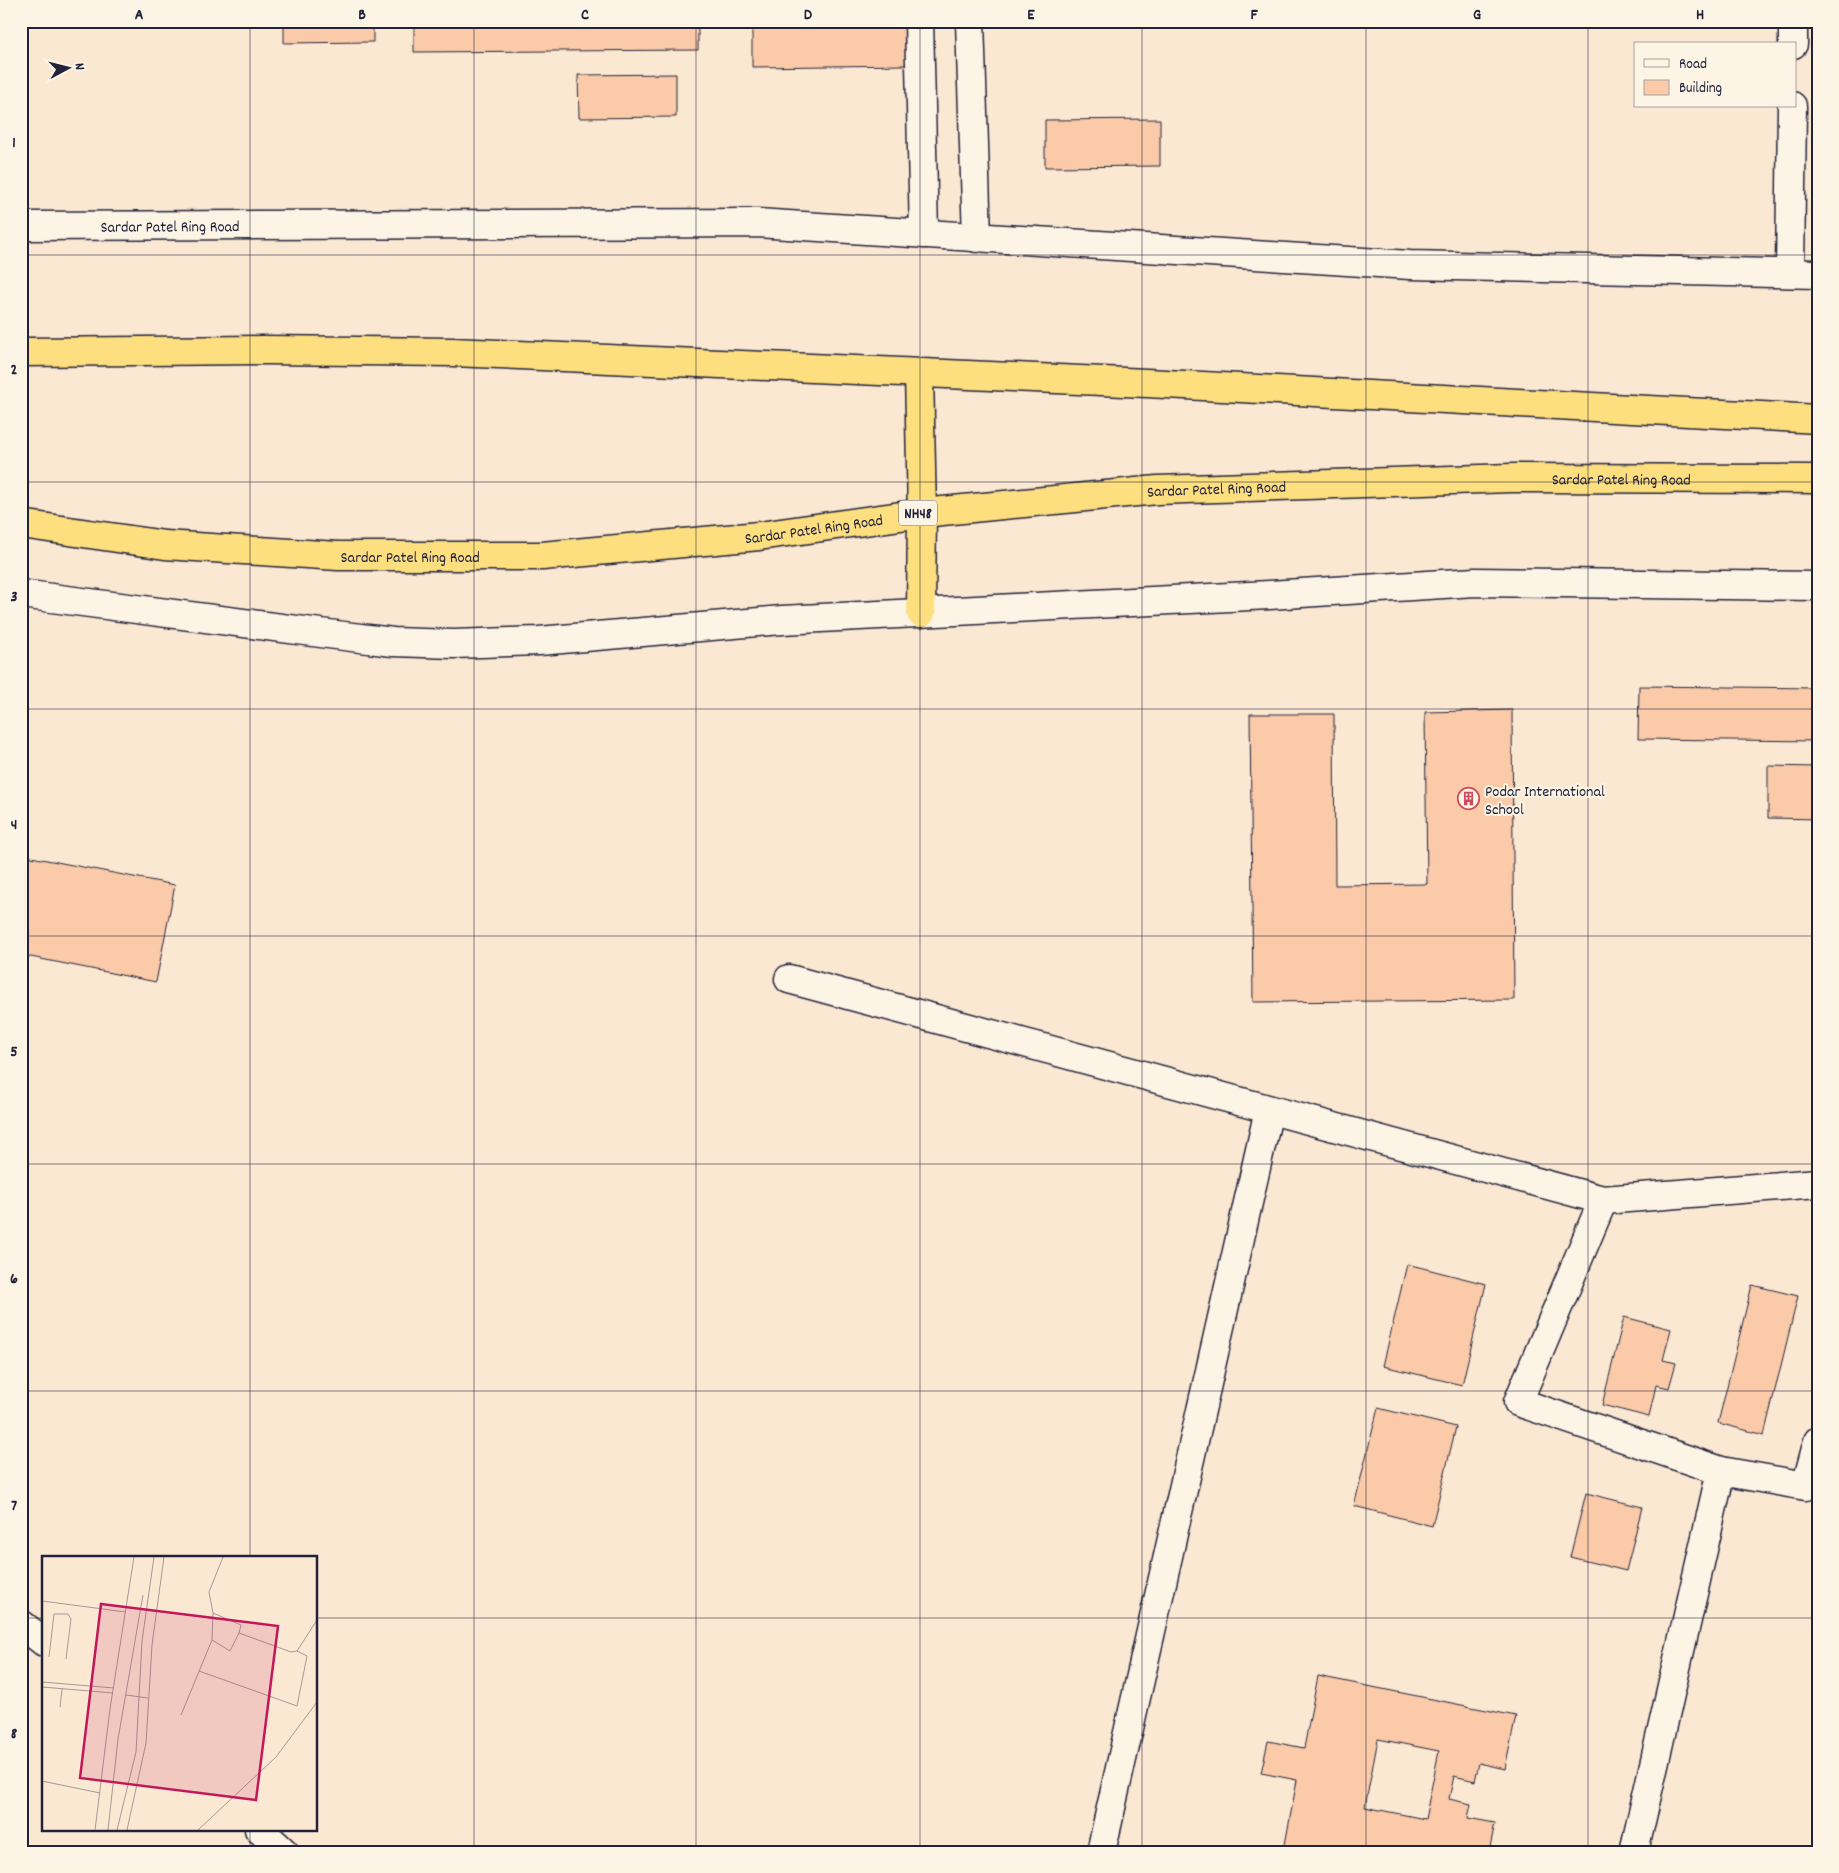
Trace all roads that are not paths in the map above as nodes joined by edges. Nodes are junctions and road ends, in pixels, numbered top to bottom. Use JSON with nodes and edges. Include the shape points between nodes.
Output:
{"nodes":[{"id":1,"x":919,"y":21,"type":"edge"},
{"id":2,"x":970,"y":21,"type":"edge"},
{"id":3,"x":1793,"y":21,"type":"edge"},
{"id":4,"x":1793,"y":42,"type":"edge"},
{"id":5,"x":1792,"y":108,"type":"edge"},
{"id":6,"x":21,"y":226,"type":"edge"},
{"id":7,"x":924,"y":234,"type":"junction"},
{"id":8,"x":977,"y":238,"type":"junction"},
{"id":9,"x":1790,"y":273,"type":"junction"},
{"id":10,"x":1818,"y":274,"type":"edge"},
{"id":11,"x":21,"y":352,"type":"edge"},
{"id":12,"x":919,"y":372,"type":"junction"},
{"id":13,"x":1818,"y":419,"type":"edge"},
{"id":14,"x":1818,"y":478,"type":"edge"},
{"id":15,"x":922,"y":513,"type":"junction"},
{"id":16,"x":21,"y":524,"type":"edge"},
{"id":17,"x":1818,"y":586,"type":"edge"},
{"id":18,"x":21,"y":594,"type":"edge"},
{"id":19,"x":921,"y":613,"type":"junction"},
{"id":20,"x":789,"y":979,"type":"dead end"},
{"id":21,"x":1269,"y":1110,"type":"junction"},
{"id":22,"x":1818,"y":1183,"type":"edge"},
{"id":23,"x":1603,"y":1200,"type":"junction"},
{"id":24,"x":1818,"y":1441,"type":"edge"},
{"id":25,"x":1720,"y":1471,"type":"junction"},
{"id":26,"x":21,"y":1624,"type":"edge"},
{"id":27,"x":42,"y":1640,"type":"edge"},
{"id":28,"x":260,"y":1830,"type":"edge"},
{"id":29,"x":284,"y":1852,"type":"edge"},
{"id":30,"x":1101,"y":1852,"type":"edge"},
{"id":31,"x":1634,"y":1852,"type":"edge"}],
"edges":[{"from":1,"to":7,"type":"street"},
{"from":2,"to":8,"type":"street"},
{"from":3,"to":4,"type":"street"},
{"from":5,"to":9,"type":"street"},
{"from":6,"to":7,"type":"street","name":"Sardar Patel Ring Road","via":[[757,223]]},
{"from":7,"to":8,"type":"street","name":"Sardar Patel Ring Road"},
{"from":8,"to":9,"type":"street","name":"Sardar Patel Ring Road","via":[[1410,265]]},
{"from":9,"to":10,"type":"street","name":"Sardar Patel Ring Road"},
{"from":11,"to":12,"type":"highway","via":[[453,352]]},
{"from":12,"to":13,"type":"highway"},
{"from":12,"to":15,"type":"highway"},
{"from":14,"to":15,"type":"highway","name":"Sardar Patel Ring Road","number":"NH48","via":[[1511,478],[1157,490]]},
{"from":15,"to":16,"type":"highway","name":"Sardar Patel Ring Road","number":"NH48","via":[[759,536],[542,556],[338,556],[165,545]]},
{"from":15,"to":19,"type":"highway"},
{"from":17,"to":19,"type":"street","via":[[1474,582]]},
{"from":18,"to":19,"type":"street","via":[[393,642],[454,644],[539,641],[782,620]]},
{"from":20,"to":21,"type":"street"},
{"from":21,"to":23,"type":"street"},
{"from":21,"to":30,"type":"street"},
{"from":22,"to":23,"type":"street"},
{"from":23,"to":25,"type":"street","via":[[1518,1402]]},
{"from":24,"to":25,"type":"street","via":[[1806,1486]]},
{"from":25,"to":31,"type":"street"},
{"from":26,"to":27,"type":"street"},
{"from":28,"to":29,"type":"street"}]}
